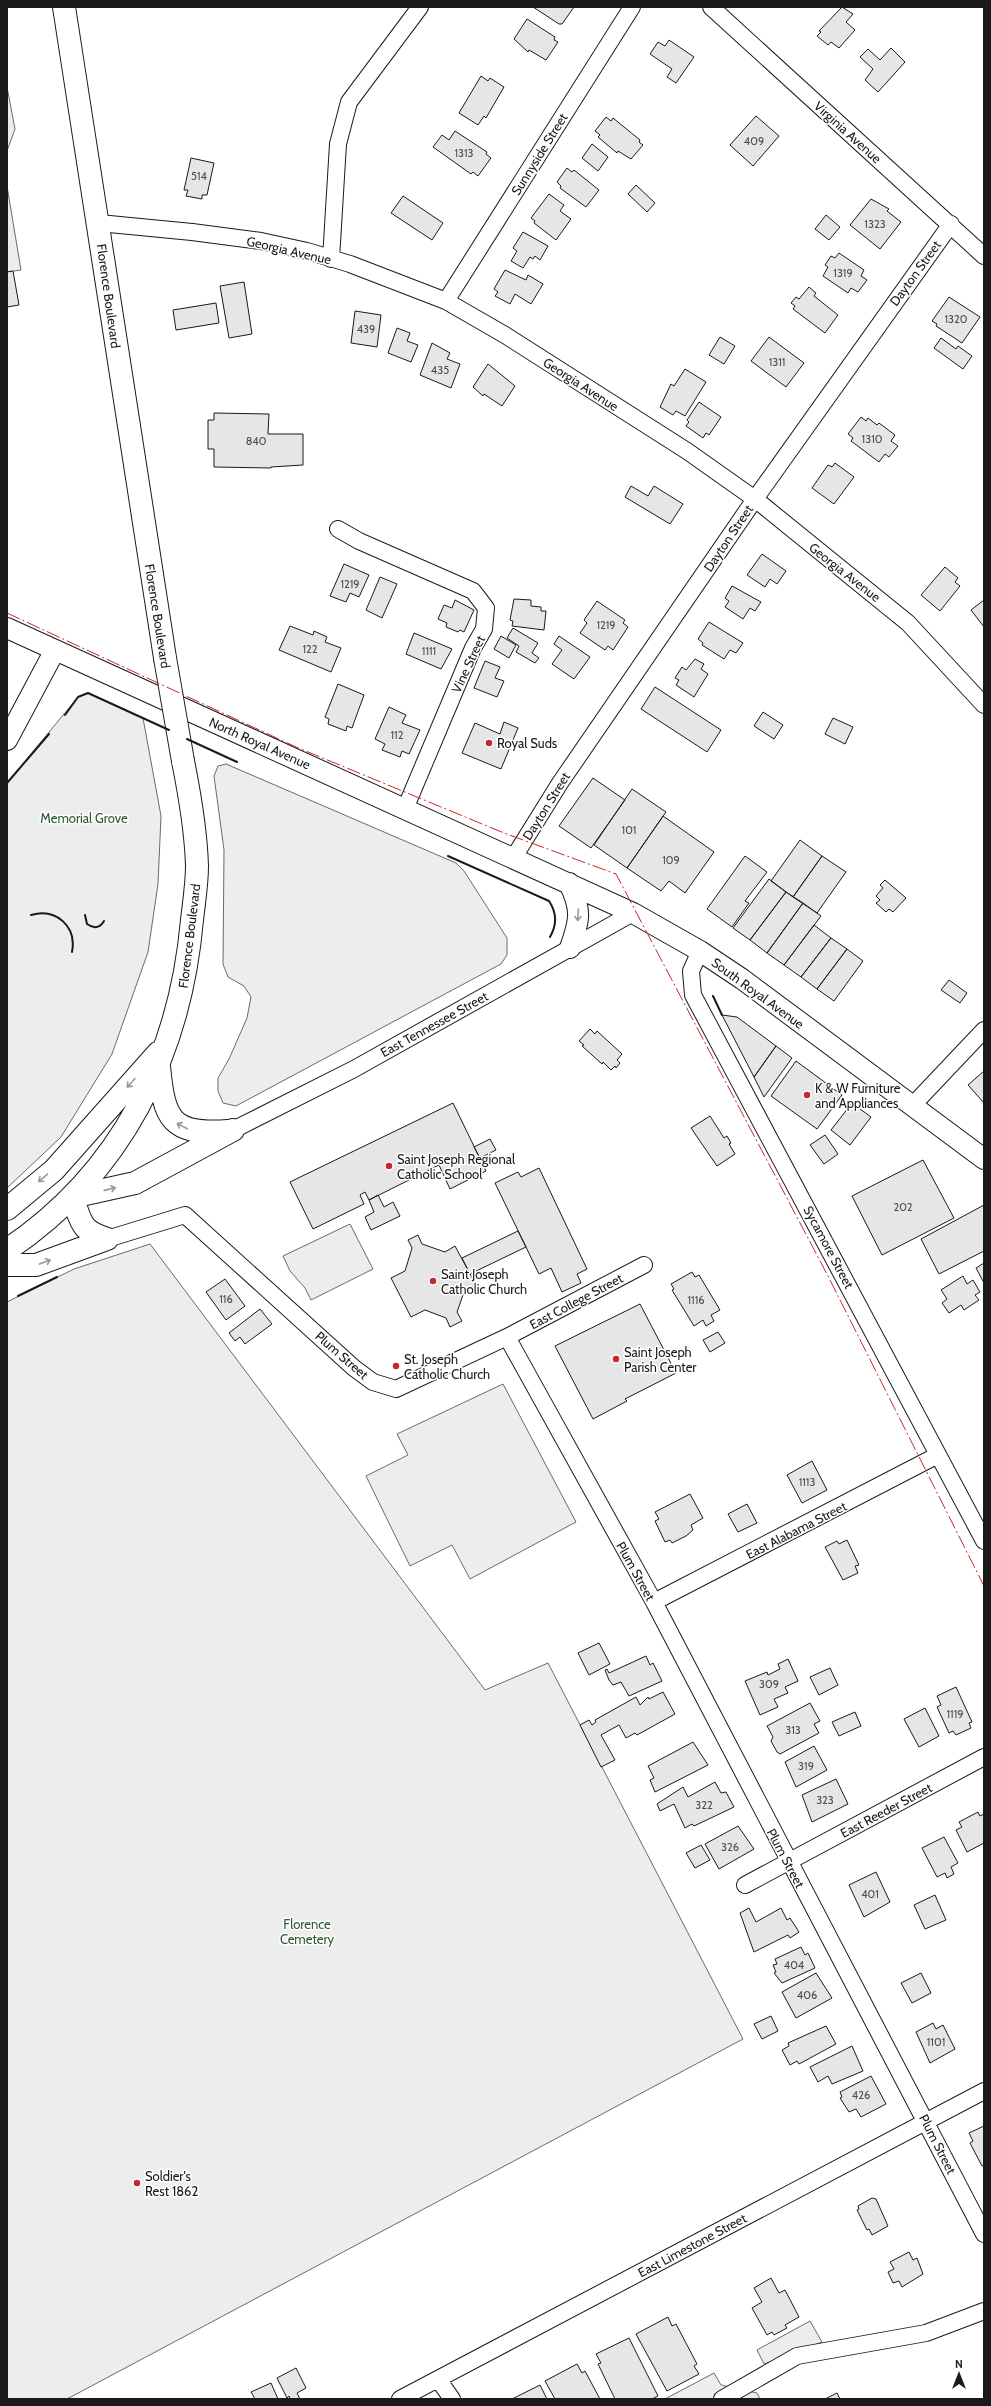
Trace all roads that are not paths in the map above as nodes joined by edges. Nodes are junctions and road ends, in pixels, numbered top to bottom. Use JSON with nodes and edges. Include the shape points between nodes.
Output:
{"nodes":[{"id":1,"x":64,"y":7,"type":"edge"},
{"id":2,"x":420,"y":7,"type":"edge"},
{"id":3,"x":632,"y":7,"type":"edge"},
{"id":4,"x":711,"y":7,"type":"edge"},
{"id":5,"x":99,"y":223,"type":"junction"},
{"id":6,"x":951,"y":224,"type":"junction"},
{"id":7,"x":984,"y":256,"type":"edge"},
{"id":8,"x":331,"y":259,"type":"junction"},
{"id":9,"x":446,"y":301,"type":"junction"},
{"id":10,"x":755,"y":499,"type":"junction"},
{"id":11,"x":338,"y":529,"type":"dead end"},
{"id":12,"x":7,"y":628,"type":"edge"},
{"id":13,"x":54,"y":650,"type":"junction"},
{"id":14,"x":984,"y":705,"type":"edge"},
{"id":15,"x":7,"y":740,"type":"edge"},
{"id":16,"x":405,"y":809,"type":"junction"},
{"id":17,"x":514,"y":857,"type":"junction"},
{"id":18,"x":569,"y":883,"type":"junction"},
{"id":19,"x":633,"y":913,"type":"junction"},
{"id":20,"x":570,"y":948,"type":"junction"},
{"id":21,"x":700,"y":951,"type":"junction"},
{"id":22,"x":984,"y":1030,"type":"edge"},
{"id":23,"x":166,"y":1044,"type":"junction"},
{"id":24,"x":159,"y":1065,"type":"junction"},
{"id":25,"x":912,"y":1106,"type":"junction"},
{"id":26,"x":233,"y":1130,"type":"junction"},
{"id":27,"x":984,"y":1159,"type":"edge"},
{"id":28,"x":72,"y":1197,"type":"junction"},
{"id":29,"x":7,"y":1209,"type":"edge"},
{"id":30,"x":106,"y":1239,"type":"junction"},
{"id":31,"x":7,"y":1250,"type":"edge"},
{"id":32,"x":7,"y":1265,"type":"edge"},
{"id":33,"x":644,"y":1265,"type":"dead end"},
{"id":34,"x":507,"y":1336,"type":"junction"},
{"id":35,"x":938,"y":1456,"type":"junction"},
{"id":36,"x":984,"y":1541,"type":"edge"},
{"id":37,"x":654,"y":1602,"type":"junction"},
{"id":38,"x":984,"y":1757,"type":"edge"},
{"id":39,"x":788,"y":1862,"type":"junction"},
{"id":40,"x":745,"y":1885,"type":"dead end"},
{"id":41,"x":984,"y":2091,"type":"edge"},
{"id":42,"x":927,"y":2122,"type":"junction"},
{"id":43,"x":984,"y":2234,"type":"edge"},
{"id":44,"x":984,"y":2311,"type":"edge"},
{"id":45,"x":438,"y":2379,"type":"junction"},
{"id":46,"x":400,"y":2399,"type":"edge"},
{"id":47,"x":452,"y":2399,"type":"edge"},
{"id":48,"x":722,"y":2399,"type":"edge"}],
"edges":[{"from":1,"to":5,"type":"highway","name":"Florence Boulevard"},
{"from":2,"to":8,"type":"street","via":[[349,102],[338,144]]},
{"from":3,"to":9,"type":"street","name":"Sunnyside Street"},
{"from":4,"to":6,"type":"street","name":"Virginia Avenue"},
{"from":5,"to":8,"type":"street","name":"Georgia Avenue","via":[[261,241]]},
{"from":5,"to":23,"type":"highway","name":"Florence Boulevard","bridge":true,"via":[[127,422],[192,809],[197,866],[189,961],[180,1005]]},
{"from":6,"to":7,"type":"street","name":"Virginia Avenue"},
{"from":6,"to":10,"type":"street","name":"Dayton Street"},
{"from":8,"to":9,"type":"street","name":"Georgia Avenue"},
{"from":9,"to":10,"type":"street","name":"Georgia Avenue","via":[[506,335],[687,451]]},
{"from":10,"to":14,"type":"street","name":"Georgia Avenue","via":[[908,624]]},
{"from":10,"to":17,"type":"street","name":"Dayton Street","via":[[560,783]]},
{"from":11,"to":16,"type":"street","name":"Vine Street","via":[[359,541],[473,591],[486,608],[484,629],[473,648]]},
{"from":12,"to":13,"type":"street","name":"North Royal Avenue"},
{"from":13,"to":15,"type":"street"},
{"from":13,"to":16,"type":"street","name":"North Royal Avenue"},
{"from":16,"to":17,"type":"street","name":"North Royal Avenue"},
{"from":17,"to":18,"type":"street","name":"South Royal Avenue"},
{"from":18,"to":19,"type":"street","name":"South Royal Avenue"},
{"from":18,"to":20,"type":"street","one_way":true,"via":[[578,901],[579,916]]},
{"from":19,"to":20,"type":"street","name":"East Tennessee Street"},
{"from":19,"to":21,"type":"street","name":"South Royal Avenue"},
{"from":20,"to":26,"type":"street","name":"East Tennessee Street","via":[[354,1069]]},
{"from":21,"to":25,"type":"street","name":"South Royal Avenue","via":[[742,979]]},
{"from":21,"to":35,"type":"street","name":"Sycamore Street","via":[[691,971],[693,995]]},
{"from":22,"to":25,"type":"street"},
{"from":23,"to":24,"type":"highway","name":"Florence Boulevard"},
{"from":23,"to":29,"type":"highway","one_way":true,"via":[[54,1170]]},
{"from":26,"to":24,"type":"highway","one_way":true,"via":[[202,1133],[189,1130],[175,1122],[163,1102]]},
{"from":24,"to":28,"type":"highway","name":"Florence Boulevard","via":[[129,1123],[106,1157]]},
{"from":25,"to":27,"type":"street","name":"South Royal Avenue"},
{"from":28,"to":26,"type":"highway","one_way":true,"via":[[135,1183]]},
{"from":28,"to":30,"type":"highway","via":[[82,1226],[90,1234]]},
{"from":28,"to":31,"type":"highway","via":[[44,1223]]},
{"from":32,"to":30,"type":"highway","one_way":true,"via":[[36,1265]]},
{"from":30,"to":34,"type":"street","name":"Plum Street","via":[[185,1215],[354,1368],[373,1382],[396,1389]]},
{"from":33,"to":34,"type":"street","name":"East College Street"},
{"from":34,"to":37,"type":"street","name":"Plum Street"},
{"from":35,"to":36,"type":"street","name":"Sycamore Street"},
{"from":35,"to":37,"type":"street","name":"East Alabama Street"},
{"from":37,"to":39,"type":"street","name":"Plum Street"},
{"from":38,"to":39,"type":"street","name":"East Reeder Street"},
{"from":39,"to":40,"type":"street","name":"East Reeder Street"},
{"from":39,"to":42,"type":"street","name":"Plum Street"},
{"from":41,"to":42,"type":"street","name":"East Limestone Street"},
{"from":42,"to":43,"type":"street","name":"Plum Street"},
{"from":42,"to":45,"type":"street","name":"East Limestone Street"},
{"from":44,"to":48,"type":"street","via":[[926,2333],[798,2356]]},
{"from":45,"to":46,"type":"street","name":"East Limestone Street"},
{"from":45,"to":47,"type":"street"}]}
